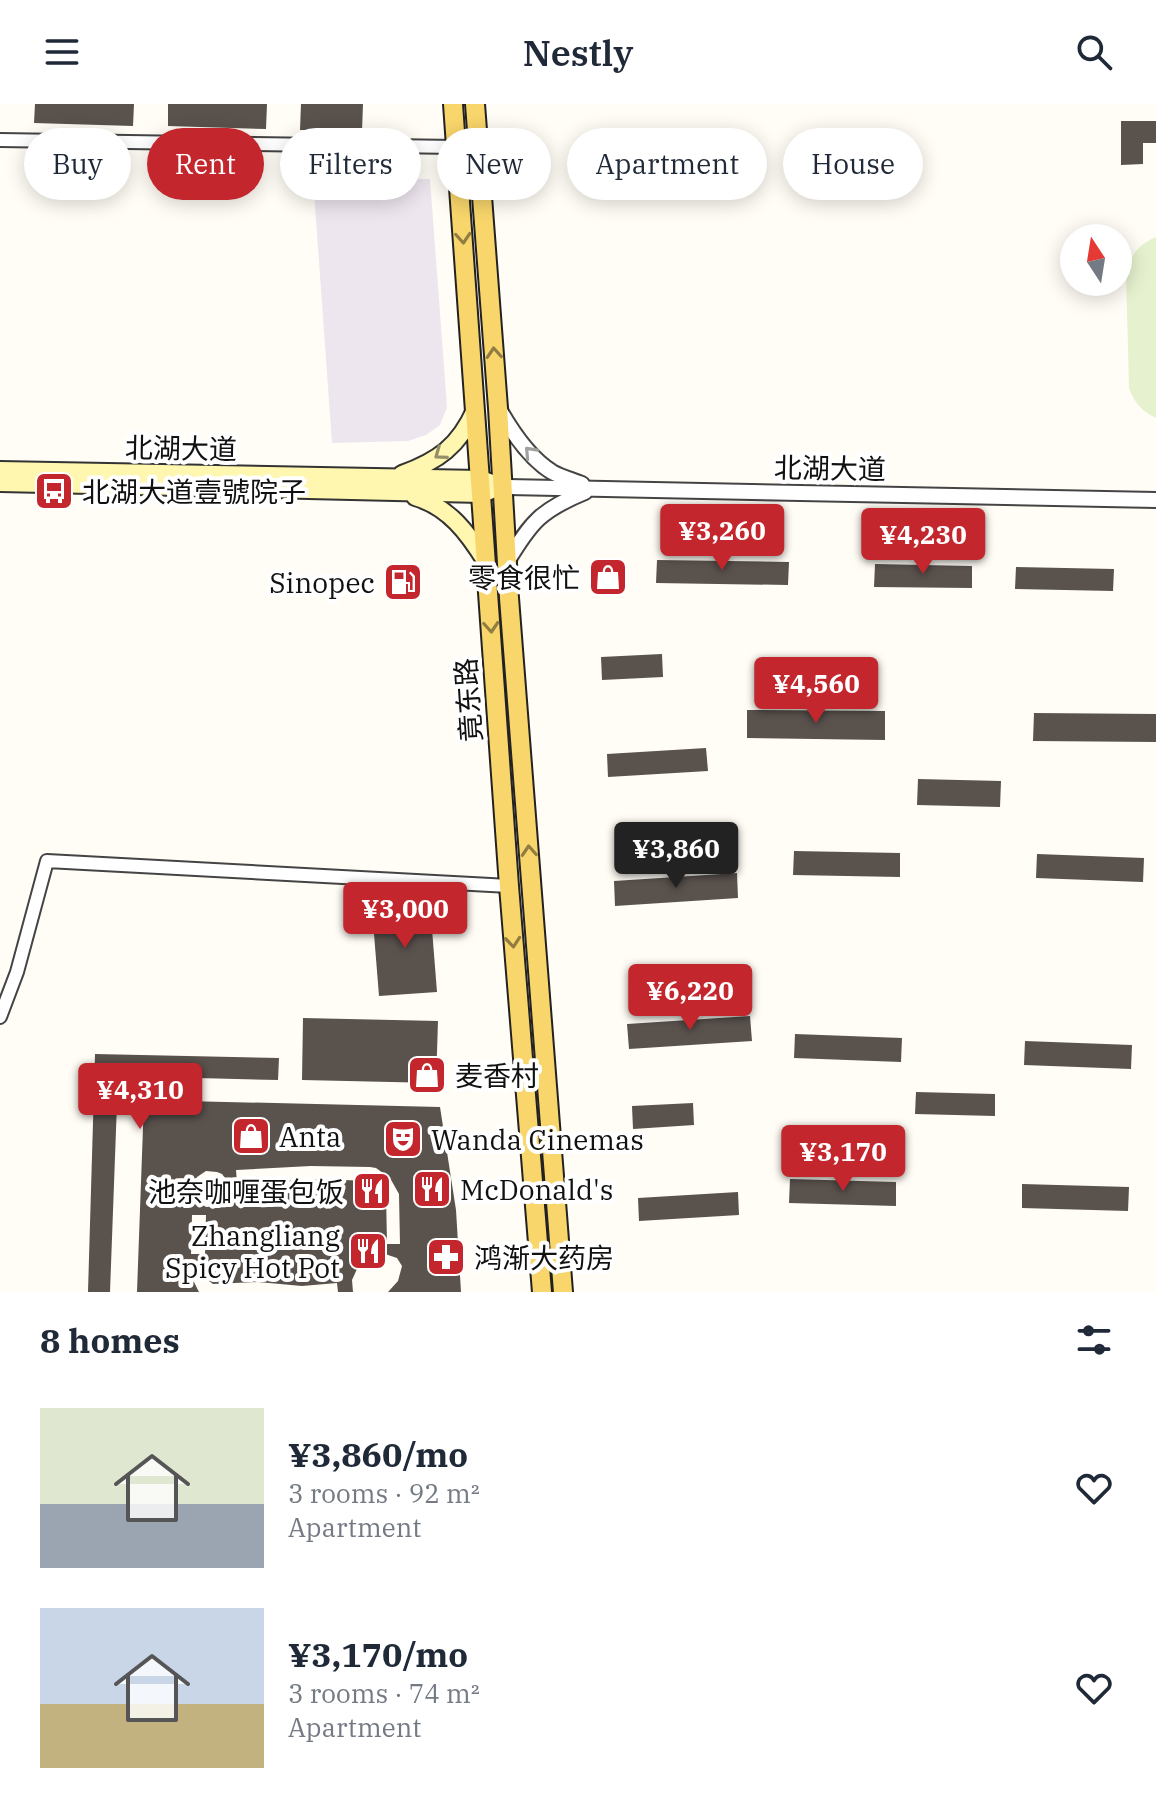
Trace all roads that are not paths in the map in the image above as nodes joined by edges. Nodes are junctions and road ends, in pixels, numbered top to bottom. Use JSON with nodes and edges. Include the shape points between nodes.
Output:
{"nodes":[{"id":1,"x":453,"y":104,"type":"edge"},
{"id":2,"x":475,"y":104,"type":"edge"},
{"id":3,"x":455,"y":128,"type":"edge"},
{"id":4,"x":0,"y":140,"type":"edge"},
{"id":5,"x":437,"y":147,"type":"edge"},
{"id":6,"x":460,"y":200,"type":"edge"},
{"id":7,"x":498,"y":408,"type":"junction"},
{"id":8,"x":476,"y":409,"type":"junction"},
{"id":9,"x":0,"y":470,"type":"edge"},
{"id":10,"x":0,"y":483,"type":"edge"},
{"id":11,"x":386,"y":485,"type":"junction"},
{"id":12,"x":481,"y":486,"type":"junction"},
{"id":13,"x":503,"y":487,"type":"junction"},
{"id":14,"x":593,"y":489,"type":"junction"},
{"id":15,"x":1156,"y":500,"type":"edge"},
{"id":16,"x":486,"y":562,"type":"junction"},
{"id":17,"x":507,"y":562,"type":"junction"},
{"id":18,"x":509,"y":886,"type":"junction"},
{"id":19,"x":0,"y":1017,"type":"edge"},
{"id":20,"x":542,"y":1292,"type":"edge"},
{"id":21,"x":563,"y":1292,"type":"edge"}],
"edges":[{"from":1,"to":3,"type":"main road","name":"竟东路"},
{"from":7,"to":2,"type":"main road","name":"竟东路","one_way":true},
{"from":4,"to":5,"type":"street"},
{"from":6,"to":8,"type":"main road","name":"竟东路","one_way":true},
{"from":7,"to":13,"type":"main road","name":"竟东路"},
{"from":14,"to":7,"type":"street","one_way":true,"via":[[541,463]]},
{"from":8,"to":11,"type":"main road","one_way":true,"via":[[457,441],[434,460]]},
{"from":8,"to":12,"type":"main road","name":"竟东路"},
{"from":9,"to":11,"type":"main road","name":"北湖大道"},
{"from":10,"to":11,"type":"main road","name":"北湖大道"},
{"from":11,"to":12,"type":"main road","name":"北湖大道"},
{"from":11,"to":16,"type":"main road","via":[[444,510]]},
{"from":12,"to":13,"type":"main road","name":"北湖大道"},
{"from":12,"to":16,"type":"main road","name":"竟东路"},
{"from":13,"to":14,"type":"street","name":"北湖大道"},
{"from":13,"to":17,"type":"main road","name":"竟东路"},
{"from":14,"to":15,"type":"street","name":"北湖大道"},
{"from":14,"to":17,"type":"street","via":[[544,512]]},
{"from":16,"to":18,"type":"main road","name":"竟东路","one_way":true},
{"from":21,"to":17,"type":"main road","name":"竟东路","one_way":true},
{"from":18,"to":19,"type":"street","via":[[47,861]]},
{"from":18,"to":20,"type":"main road","name":"竟东路","one_way":true}]}
